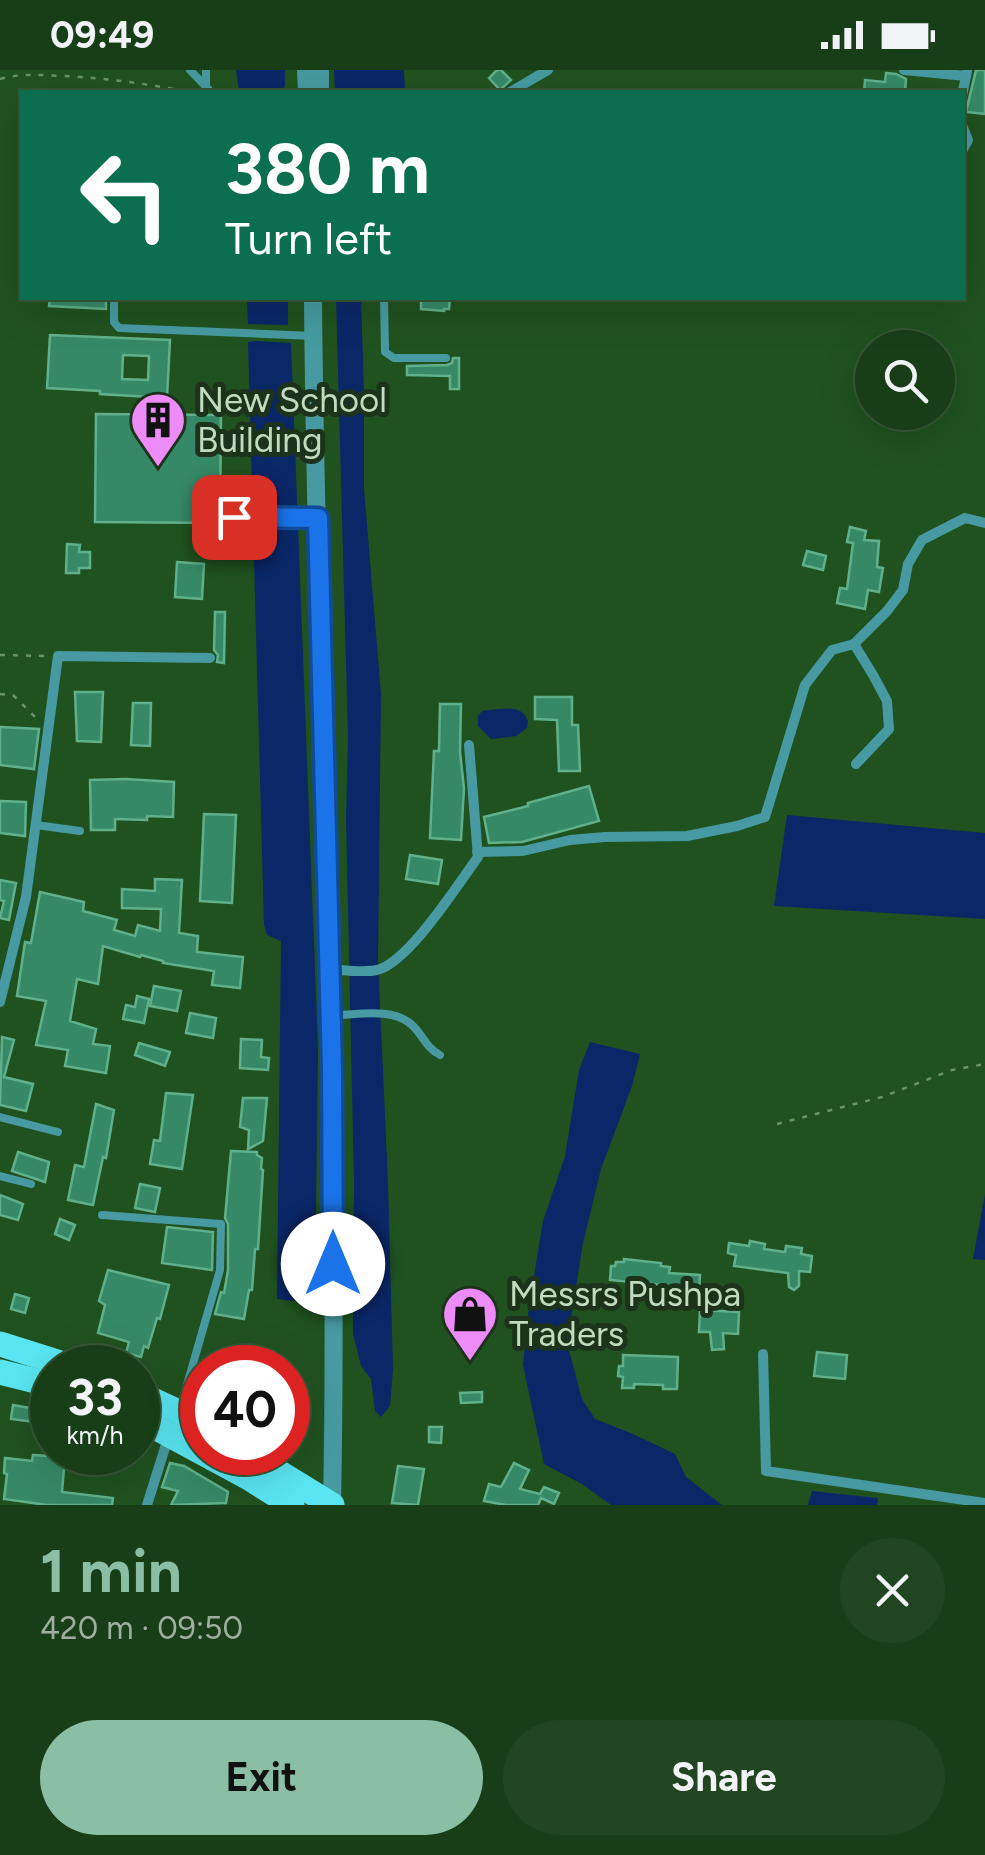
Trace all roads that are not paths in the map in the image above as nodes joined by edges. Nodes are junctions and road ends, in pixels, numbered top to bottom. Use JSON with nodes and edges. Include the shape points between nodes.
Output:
{"nodes":[{"id":1,"x":190,"y":70,"type":"edge"},
{"id":2,"x":206,"y":70,"type":"edge"},
{"id":3,"x":548,"y":70,"type":"edge"},
{"id":4,"x":904,"y":70,"type":"edge"},
{"id":5,"x":967,"y":73,"type":"edge"},
{"id":6,"x":208,"y":90,"type":"edge"},
{"id":7,"x":513,"y":90,"type":"edge"},
{"id":8,"x":114,"y":300,"type":"edge"},
{"id":9,"x":314,"y":300,"type":"edge"},
{"id":10,"x":325,"y":300,"type":"edge"},
{"id":11,"x":384,"y":300,"type":"edge"},
{"id":12,"x":314,"y":336,"type":"junction"},
{"id":13,"x":446,"y":358,"type":"dead end"},
{"id":14,"x":234,"y":517,"type":"dead end"},
{"id":15,"x":318,"y":518,"type":"junction"},
{"id":16,"x":985,"y":523,"type":"edge"},
{"id":17,"x":854,"y":644,"type":"junction"},
{"id":18,"x":210,"y":658,"type":"dead end"},
{"id":19,"x":469,"y":745,"type":"dead end"},
{"id":20,"x":856,"y":764,"type":"dead end"},
{"id":21,"x":36,"y":825,"type":"junction"},
{"id":22,"x":80,"y":830,"type":"dead end"},
{"id":23,"x":477,"y":852,"type":"junction"},
{"id":24,"x":334,"y":969,"type":"junction"},
{"id":25,"x":0,"y":1002,"type":"edge"},
{"id":26,"x":340,"y":1015,"type":"junction"},
{"id":27,"x":440,"y":1055,"type":"dead end"},
{"id":28,"x":0,"y":1116,"type":"edge"},
{"id":29,"x":58,"y":1132,"type":"dead end"},
{"id":30,"x":0,"y":1176,"type":"edge"},
{"id":31,"x":31,"y":1184,"type":"dead end"},
{"id":32,"x":102,"y":1214,"type":"dead end"},
{"id":33,"x":0,"y":1344,"type":"edge"},
{"id":34,"x":30,"y":1353,"type":"edge"},
{"id":35,"x":763,"y":1354,"type":"dead end"},
{"id":36,"x":1,"y":1378,"type":"edge"},
{"id":37,"x":30,"y":1382,"type":"edge"},
{"id":38,"x":160,"y":1411,"type":"edge"},
{"id":39,"x":160,"y":1421,"type":"edge"},
{"id":40,"x":174,"y":1423,"type":"junction"},
{"id":41,"x":180,"y":1424,"type":"edge"},
{"id":42,"x":283,"y":1475,"type":"edge"},
{"id":43,"x":985,"y":1503,"type":"edge"},
{"id":44,"x":147,"y":1505,"type":"edge"},
{"id":45,"x":292,"y":1505,"type":"edge"},
{"id":46,"x":332,"y":1505,"type":"edge"},
{"id":47,"x":343,"y":1505,"type":"edge"}],
"edges":[{"from":1,"to":6,"type":"lane"},
{"from":2,"to":6,"type":"lane"},
{"from":3,"to":7,"type":"street"},
{"from":4,"to":5,"type":"street"},
{"from":8,"to":12,"type":"lane","via":[[120,328]]},
{"from":9,"to":12,"type":"street"},
{"from":10,"to":24,"type":"street"},
{"from":11,"to":13,"type":"lane","via":[[388,356]]},
{"from":12,"to":15,"type":"street"},
{"from":14,"to":15,"type":"lane","bridge":true},
{"from":15,"to":24,"type":"street"},
{"from":16,"to":17,"type":"street","via":[[965,518],[922,540],[903,590]]},
{"from":17,"to":20,"type":"street","via":[[887,701],[889,729]]},
{"from":17,"to":23,"type":"street","via":[[832,650],[805,685],[764,817],[687,836],[605,837]]},
{"from":18,"to":21,"type":"street","via":[[58,656]]},
{"from":19,"to":23,"type":"street"},
{"from":21,"to":22,"type":"lane"},
{"from":21,"to":25,"type":"street"},
{"from":23,"to":24,"type":"street","via":[[399,955],[375,970]]},
{"from":24,"to":26,"type":"street"},
{"from":24,"to":46,"type":"street"},
{"from":26,"to":27,"type":"lane","via":[[404,1018]]},
{"from":26,"to":47,"type":"street"},
{"from":28,"to":29,"type":"lane"},
{"from":30,"to":31,"type":"lane"},
{"from":32,"to":40,"type":"lane","via":[[222,1224],[220,1270]]},
{"from":33,"to":34,"type":"main road"},
{"from":35,"to":43,"type":"street","via":[[766,1471]]},
{"from":36,"to":37,"type":"main road"},
{"from":38,"to":40,"type":"main road"},
{"from":39,"to":40,"type":"main road"},
{"from":40,"to":41,"type":"main road"},
{"from":40,"to":44,"type":"street"},
{"from":40,"to":45,"type":"main road"},
{"from":42,"to":46,"type":"main road"}]}
